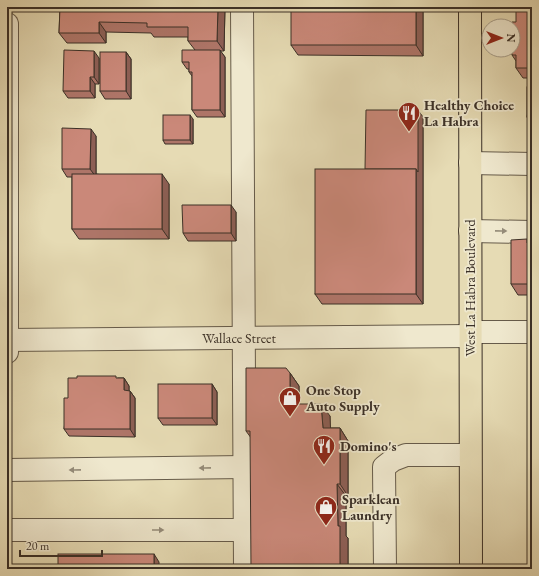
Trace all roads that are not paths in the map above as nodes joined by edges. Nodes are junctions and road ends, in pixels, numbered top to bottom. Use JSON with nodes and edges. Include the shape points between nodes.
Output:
{"nodes":[{"id":1,"x":242,"y":7,"type":"edge"},
{"id":2,"x":470,"y":7,"type":"edge"},
{"id":3,"x":7,"y":24,"type":"edge"},
{"id":4,"x":470,"y":163,"type":"junction"},
{"id":5,"x":532,"y":164,"type":"edge"},
{"id":6,"x":470,"y":231,"type":"junction"},
{"id":7,"x":532,"y":232,"type":"edge"},
{"id":8,"x":532,"y":332,"type":"edge"},
{"id":9,"x":470,"y":334,"type":"junction"},
{"id":10,"x":243,"y":338,"type":"junction"},
{"id":11,"x":7,"y":340,"type":"edge"},
{"id":12,"x":7,"y":352,"type":"edge"},
{"id":13,"x":470,"y":455,"type":"junction"},
{"id":14,"x":244,"y":468,"type":"junction"},
{"id":15,"x":7,"y":470,"type":"edge"},
{"id":16,"x":7,"y":530,"type":"edge"},
{"id":17,"x":245,"y":530,"type":"junction"},
{"id":18,"x":245,"y":569,"type":"edge"},
{"id":19,"x":385,"y":569,"type":"edge"},
{"id":20,"x":470,"y":569,"type":"edge"}],
"edges":[{"from":1,"to":10,"type":"street"},
{"from":2,"to":4,"type":"main road","name":"West La Habra Boulevard"},
{"from":3,"to":11,"type":"street"},
{"from":4,"to":5,"type":"street"},
{"from":4,"to":6,"type":"main road","name":"West La Habra Boulevard"},
{"from":6,"to":7,"type":"street","one_way":true},
{"from":6,"to":9,"type":"main road","name":"West La Habra Boulevard"},
{"from":8,"to":9,"type":"street","name":"Wallace Street"},
{"from":9,"to":10,"type":"street","name":"Wallace Street"},
{"from":9,"to":13,"type":"main road","name":"West La Habra Boulevard"},
{"from":10,"to":11,"type":"street","name":"Wallace Street"},
{"from":10,"to":14,"type":"street"},
{"from":11,"to":12,"type":"street"},
{"from":13,"to":19,"type":"street","via":[[406,455],[384,467]]},
{"from":13,"to":20,"type":"main road","name":"West La Habra Boulevard"},
{"from":14,"to":15,"type":"street","one_way":true},
{"from":14,"to":17,"type":"street"},
{"from":16,"to":17,"type":"street","one_way":true},
{"from":17,"to":18,"type":"street"}]}
